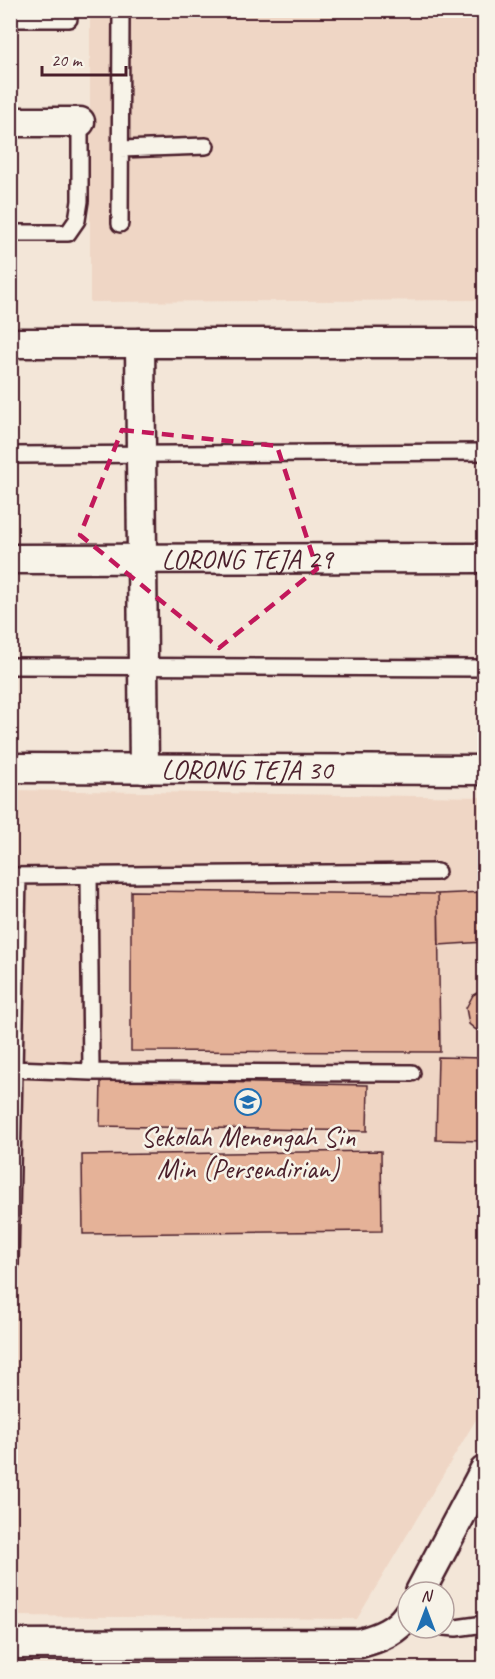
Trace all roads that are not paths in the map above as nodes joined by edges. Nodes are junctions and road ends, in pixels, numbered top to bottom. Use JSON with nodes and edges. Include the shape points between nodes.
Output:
{"nodes":[{"id":1,"x":121,"y":10,"type":"edge"},
{"id":2,"x":10,"y":19,"type":"edge"},
{"id":3,"x":69,"y":19,"type":"dead end"},
{"id":4,"x":10,"y":122,"type":"edge"},
{"id":5,"x":80,"y":122,"type":"joint"},
{"id":6,"x":206,"y":146,"type":"dead end"},
{"id":7,"x":121,"y":149,"type":"junction"},
{"id":8,"x":120,"y":224,"type":"dead end"},
{"id":9,"x":10,"y":233,"type":"edge"},
{"id":10,"x":484,"y":342,"type":"edge"},
{"id":11,"x":10,"y":343,"type":"edge"},
{"id":12,"x":140,"y":343,"type":"junction"},
{"id":13,"x":484,"y":452,"type":"edge"},
{"id":14,"x":140,"y":454,"type":"junction"},
{"id":15,"x":10,"y":455,"type":"edge"},
{"id":16,"x":484,"y":558,"type":"edge"},
{"id":17,"x":10,"y":559,"type":"edge"},
{"id":18,"x":141,"y":560,"type":"junction"},
{"id":19,"x":10,"y":666,"type":"edge"},
{"id":20,"x":144,"y":667,"type":"junction"},
{"id":21,"x":484,"y":668,"type":"edge"},
{"id":22,"x":10,"y":768,"type":"edge"},
{"id":23,"x":144,"y":769,"type":"junction"},
{"id":24,"x":484,"y":770,"type":"edge"},
{"id":25,"x":437,"y":872,"type":"dead end"},
{"id":26,"x":14,"y":876,"type":"edge"},
{"id":27,"x":89,"y":876,"type":"junction"},
{"id":28,"x":15,"y":1069,"type":"junction"},
{"id":29,"x":92,"y":1072,"type":"junction"},
{"id":30,"x":412,"y":1072,"type":"dead end"},
{"id":31,"x":10,"y":1265,"type":"edge"},
{"id":32,"x":484,"y":1471,"type":"edge"},
{"id":33,"x":426,"y":1580,"type":"edge"},
{"id":34,"x":484,"y":1624,"type":"edge"},
{"id":35,"x":396,"y":1627,"type":"edge"},
{"id":36,"x":456,"y":1628,"type":"edge"},
{"id":37,"x":10,"y":1644,"type":"edge"}],
"edges":[{"from":1,"to":7,"type":"lane"},
{"from":2,"to":3,"type":"lane"},
{"from":4,"to":5,"type":"street"},
{"from":5,"to":9,"type":"lane","via":[[78,220],[68,233]]},
{"from":6,"to":7,"type":"lane"},
{"from":7,"to":8,"type":"lane"},
{"from":10,"to":12,"type":"street"},
{"from":11,"to":12,"type":"street"},
{"from":12,"to":14,"type":"street"},
{"from":13,"to":14,"type":"lane"},
{"from":14,"to":15,"type":"lane"},
{"from":14,"to":18,"type":"street"},
{"from":16,"to":18,"type":"street","name":"LORONG TEJA 29"},
{"from":17,"to":18,"type":"street","name":"LORONG TEJA 29"},
{"from":18,"to":20,"type":"street"},
{"from":19,"to":20,"type":"lane"},
{"from":20,"to":21,"type":"lane"},
{"from":20,"to":23,"type":"street"},
{"from":22,"to":23,"type":"street","name":"LORONG TEJA 30"},
{"from":23,"to":24,"type":"street","name":"LORONG TEJA 30"},
{"from":25,"to":27,"type":"lane"},
{"from":26,"to":27,"type":"lane"},
{"from":26,"to":28,"type":"lane"},
{"from":27,"to":29,"type":"lane"},
{"from":28,"to":29,"type":"lane"},
{"from":28,"to":31,"type":"lane"},
{"from":29,"to":30,"type":"lane"},
{"from":32,"to":33,"type":"street"},
{"from":34,"to":36,"type":"lane"},
{"from":35,"to":37,"type":"street","via":[[360,1643]]}]}
